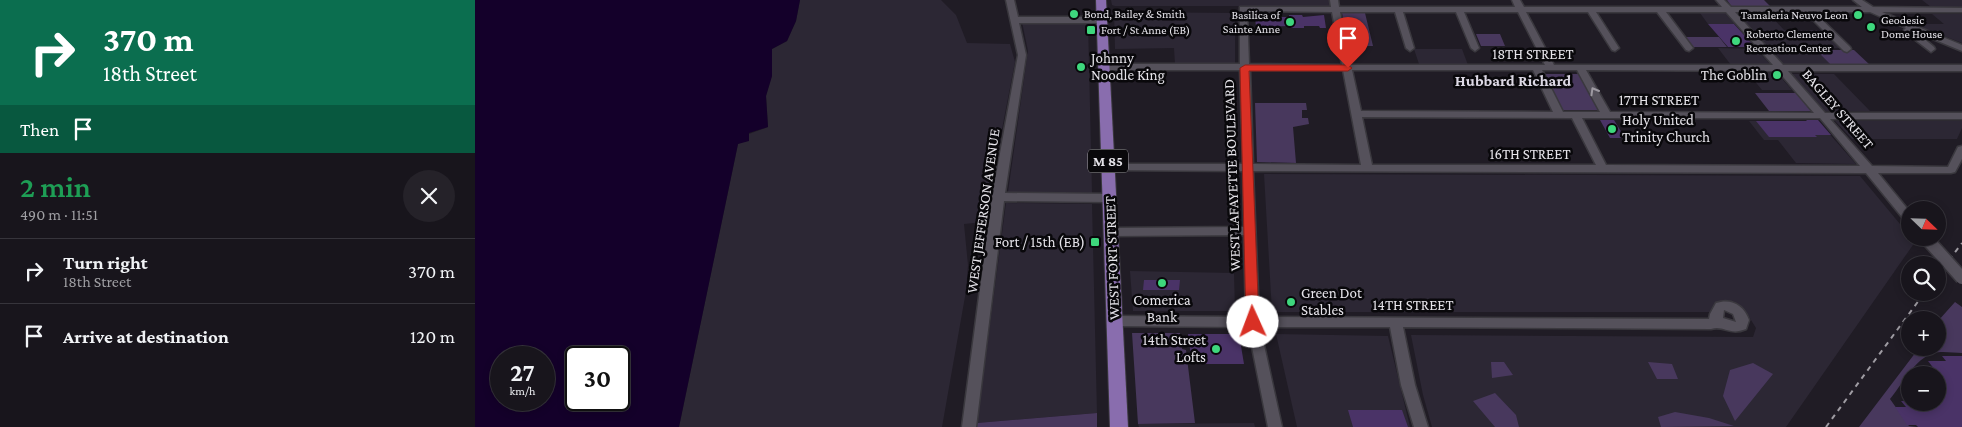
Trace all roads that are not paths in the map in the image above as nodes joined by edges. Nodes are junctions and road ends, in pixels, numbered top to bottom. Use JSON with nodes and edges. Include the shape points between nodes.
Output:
{"nodes":[{"id":1,"x":1010,"y":0,"type":"edge"},
{"id":2,"x":1101,"y":0,"type":"edge"},
{"id":3,"x":1516,"y":0,"type":"edge"},
{"id":4,"x":1720,"y":0,"type":"edge"},
{"id":5,"x":1857,"y":0,"type":"edge"},
{"id":6,"x":1335,"y":4,"type":"edge"},
{"id":7,"x":1398,"y":9,"type":"junction"},
{"id":8,"x":1459,"y":9,"type":"junction"},
{"id":9,"x":1520,"y":9,"type":"junction"},
{"id":10,"x":1590,"y":9,"type":"junction"},
{"id":11,"x":1659,"y":10,"type":"junction"},
{"id":12,"x":1728,"y":10,"type":"junction"},
{"id":13,"x":1807,"y":10,"type":"junction"},
{"id":14,"x":1871,"y":10,"type":"junction"},
{"id":15,"x":1962,"y":10,"type":"edge"},
{"id":16,"x":1014,"y":20,"type":"junction"},
{"id":17,"x":1102,"y":20,"type":"junction"},
{"id":18,"x":1899,"y":23,"type":"junction"},
{"id":19,"x":1410,"y":48,"type":"dead end"},
{"id":20,"x":1475,"y":48,"type":"dead end"},
{"id":21,"x":1615,"y":48,"type":"dead end"},
{"id":22,"x":1689,"y":48,"type":"dead end"},
{"id":23,"x":1962,"y":48,"type":"edge"},
{"id":24,"x":1847,"y":49,"type":"dead end"},
{"id":25,"x":1931,"y":49,"type":"dead end"},
{"id":26,"x":1104,"y":68,"type":"junction"},
{"id":27,"x":1245,"y":68,"type":"junction"},
{"id":28,"x":1348,"y":68,"type":"junction"},
{"id":29,"x":1536,"y":68,"type":"junction"},
{"id":30,"x":1551,"y":68,"type":"junction"},
{"id":31,"x":1581,"y":68,"type":"junction"},
{"id":32,"x":1962,"y":68,"type":"edge"},
{"id":33,"x":1781,"y":69,"type":"junction"},
{"id":34,"x":1357,"y":114,"type":"junction"},
{"id":35,"x":1559,"y":114,"type":"junction"},
{"id":36,"x":1575,"y":114,"type":"junction"},
{"id":37,"x":1607,"y":114,"type":"junction"},
{"id":38,"x":1822,"y":115,"type":"junction"},
{"id":39,"x":1962,"y":116,"type":"edge"},
{"id":40,"x":1962,"y":149,"type":"edge"},
{"id":41,"x":1108,"y":167,"type":"junction"},
{"id":42,"x":1248,"y":168,"type":"junction"},
{"id":43,"x":1367,"y":168,"type":"junction"},
{"id":44,"x":1603,"y":169,"type":"junction"},
{"id":45,"x":1869,"y":170,"type":"junction"},
{"id":46,"x":999,"y":198,"type":"junction"},
{"id":47,"x":1109,"y":198,"type":"junction"},
{"id":48,"x":1901,"y":208,"type":"edge"},
{"id":49,"x":1250,"y":231,"type":"junction"},
{"id":50,"x":1111,"y":232,"type":"junction"},
{"id":51,"x":1933,"y":246,"type":"edge"},
{"id":52,"x":1962,"y":278,"type":"edge"},
{"id":53,"x":1114,"y":321,"type":"junction"},
{"id":54,"x":1395,"y":321,"type":"junction"},
{"id":55,"x":1253,"y":322,"type":"junction"},
{"id":56,"x":1714,"y":322,"type":"dead end"},
{"id":57,"x":969,"y":427,"type":"edge"},
{"id":58,"x":1119,"y":427,"type":"edge"},
{"id":59,"x":1275,"y":427,"type":"edge"},
{"id":60,"x":1421,"y":427,"type":"edge"}],
"edges":[{"from":1,"to":16,"type":"street","name":"WEST JEFFERSON AVENUE"},
{"from":2,"to":17,"type":"main road","name":"WEST FORT STREET","number":"M 85"},
{"from":3,"to":9,"type":"street"},
{"from":4,"to":12,"type":"street","name":"BAGLEY STREET"},
{"from":5,"to":14,"type":"street"},
{"from":6,"to":7,"type":"street"},
{"from":6,"to":27,"type":"street","name":"WEST LAFAYETTE BOULEVARD","via":[[1243,9]]},
{"from":6,"to":28,"type":"street"},
{"from":7,"to":8,"type":"street"},
{"from":7,"to":19,"type":"street"},
{"from":8,"to":9,"type":"street"},
{"from":8,"to":20,"type":"street"},
{"from":9,"to":10,"type":"street"},
{"from":9,"to":30,"type":"street"},
{"from":10,"to":11,"type":"street"},
{"from":10,"to":21,"type":"street"},
{"from":11,"to":12,"type":"street"},
{"from":11,"to":22,"type":"street"},
{"from":12,"to":13,"type":"street"},
{"from":12,"to":33,"type":"street","name":"BAGLEY STREET"},
{"from":13,"to":14,"type":"street"},
{"from":13,"to":24,"type":"street"},
{"from":14,"to":15,"type":"street"},
{"from":14,"to":18,"type":"street"},
{"from":16,"to":17,"type":"street"},
{"from":16,"to":46,"type":"street","name":"WEST JEFFERSON AVENUE","via":[[1022,55]]},
{"from":17,"to":26,"type":"main road","name":"WEST FORT STREET","number":"M 85"},
{"from":18,"to":23,"type":"street"},
{"from":18,"to":25,"type":"street"},
{"from":26,"to":27,"type":"street","name":"18TH STREET"},
{"from":26,"to":41,"type":"main road","name":"WEST FORT STREET","number":"M 85"},
{"from":27,"to":28,"type":"street","name":"18TH STREET"},
{"from":27,"to":42,"type":"street","name":"WEST LAFAYETTE BOULEVARD"},
{"from":28,"to":29,"type":"street","name":"18TH STREET"},
{"from":28,"to":34,"type":"street"},
{"from":29,"to":30,"type":"street","name":"18TH STREET"},
{"from":29,"to":35,"type":"street"},
{"from":30,"to":31,"type":"street","name":"18TH STREET"},
{"from":31,"to":33,"type":"street","name":"18TH STREET"},
{"from":37,"to":31,"type":"street","one_way":true},
{"from":32,"to":33,"type":"street","name":"18TH STREET"},
{"from":33,"to":38,"type":"street","name":"BAGLEY STREET"},
{"from":34,"to":35,"type":"street","name":"17TH STREET"},
{"from":34,"to":43,"type":"street"},
{"from":35,"to":36,"type":"street","name":"17TH STREET"},
{"from":36,"to":37,"type":"street","name":"17TH STREET"},
{"from":36,"to":44,"type":"street"},
{"from":37,"to":38,"type":"street","name":"17TH STREET"},
{"from":38,"to":39,"type":"street","name":"17TH STREET"},
{"from":38,"to":45,"type":"street","name":"BAGLEY STREET"},
{"from":40,"to":45,"type":"street","name":"16TH STREET","via":[[1951,170]]},
{"from":41,"to":42,"type":"street","name":"16TH STREET"},
{"from":41,"to":47,"type":"main road","name":"WEST FORT STREET","number":"M 85"},
{"from":42,"to":43,"type":"street","name":"16TH STREET"},
{"from":42,"to":49,"type":"street","name":"WEST LAFAYETTE BOULEVARD"},
{"from":43,"to":44,"type":"street","name":"16TH STREET"},
{"from":44,"to":45,"type":"street","name":"16TH STREET"},
{"from":45,"to":48,"type":"street","name":"BAGLEY STREET"},
{"from":46,"to":47,"type":"street"},
{"from":46,"to":57,"type":"street","name":"WEST JEFFERSON AVENUE"},
{"from":47,"to":50,"type":"main road","name":"WEST FORT STREET","number":"M 85"},
{"from":49,"to":50,"type":"street"},
{"from":49,"to":55,"type":"street","name":"WEST LAFAYETTE BOULEVARD"},
{"from":50,"to":53,"type":"main road","name":"WEST FORT STREET","number":"M 85"},
{"from":51,"to":52,"type":"street","bridge":true},
{"from":53,"to":55,"type":"street","name":"14TH STREET"},
{"from":53,"to":58,"type":"main road","name":"WEST FORT STREET","number":"M 85"},
{"from":54,"to":55,"type":"street","name":"14TH STREET"},
{"from":54,"to":56,"type":"street","name":"14TH STREET"},
{"from":54,"to":60,"type":"street","via":[[1409,392]]},
{"from":55,"to":59,"type":"street","name":"WEST LAFAYETTE BOULEVARD"}]}
